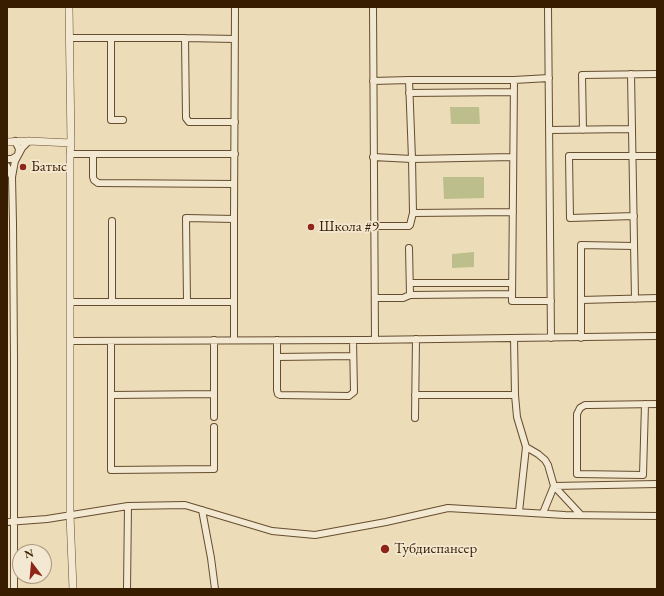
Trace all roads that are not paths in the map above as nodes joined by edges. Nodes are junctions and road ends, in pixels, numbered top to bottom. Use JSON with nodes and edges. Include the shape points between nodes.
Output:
{"nodes":[{"id":1,"x":70,"y":7,"type":"edge"},
{"id":2,"x":235,"y":7,"type":"edge"},
{"id":3,"x":373,"y":7,"type":"edge"},
{"id":4,"x":548,"y":8,"type":"edge"},
{"id":5,"x":70,"y":38,"type":"junction"},
{"id":6,"x":111,"y":38,"type":"junction"},
{"id":7,"x":185,"y":38,"type":"junction"},
{"id":8,"x":235,"y":39,"type":"junction"},
{"id":9,"x":631,"y":74,"type":"junction"},
{"id":10,"x":657,"y":74,"type":"edge"},
{"id":11,"x":549,"y":78,"type":"junction"},
{"id":12,"x":409,"y":80,"type":"junction"},
{"id":13,"x":514,"y":80,"type":"junction"},
{"id":14,"x":373,"y":81,"type":"junction"},
{"id":15,"x":513,"y":92,"type":"junction"},
{"id":16,"x":409,"y":93,"type":"junction"},
{"id":17,"x":123,"y":120,"type":"dead end"},
{"id":18,"x":235,"y":122,"type":"junction"},
{"id":19,"x":632,"y":129,"type":"junction"},
{"id":20,"x":549,"y":130,"type":"junction"},
{"id":21,"x":583,"y":130,"type":"junction"},
{"id":22,"x":29,"y":141,"type":"junction"},
{"id":23,"x":7,"y":142,"type":"edge"},
{"id":24,"x":15,"y":142,"type":"junction"},
{"id":25,"x":71,"y":143,"type":"junction"},
{"id":26,"x":70,"y":154,"type":"junction"},
{"id":27,"x":93,"y":154,"type":"junction"},
{"id":28,"x":235,"y":154,"type":"junction"},
{"id":29,"x":18,"y":155,"type":"junction"},
{"id":30,"x":633,"y":156,"type":"junction"},
{"id":31,"x":657,"y":156,"type":"edge"},
{"id":32,"x":373,"y":157,"type":"junction"},
{"id":33,"x":513,"y":157,"type":"junction"},
{"id":34,"x":7,"y":158,"type":"edge"},
{"id":35,"x":412,"y":159,"type":"junction"},
{"id":36,"x":7,"y":166,"type":"edge"},
{"id":37,"x":12,"y":178,"type":"junction"},
{"id":38,"x":234,"y":184,"type":"junction"},
{"id":39,"x":513,"y":212,"type":"junction"},
{"id":40,"x":413,"y":213,"type":"junction"},
{"id":41,"x":634,"y":216,"type":"junction"},
{"id":42,"x":234,"y":218,"type":"junction"},
{"id":43,"x":112,"y":220,"type":"dead end"},
{"id":44,"x":374,"y":226,"type":"junction"},
{"id":45,"x":634,"y":246,"type":"junction"},
{"id":46,"x":410,"y":248,"type":"dead end"},
{"id":47,"x":410,"y":283,"type":"junction"},
{"id":48,"x":512,"y":283,"type":"junction"},
{"id":49,"x":512,"y":294,"type":"junction"},
{"id":50,"x":410,"y":295,"type":"junction"},
{"id":51,"x":375,"y":298,"type":"junction"},
{"id":52,"x":657,"y":298,"type":"edge"},
{"id":53,"x":635,"y":299,"type":"junction"},
{"id":54,"x":581,"y":300,"type":"junction"},
{"id":55,"x":551,"y":301,"type":"junction"},
{"id":56,"x":70,"y":302,"type":"junction"},
{"id":57,"x":112,"y":302,"type":"junction"},
{"id":58,"x":187,"y":302,"type":"junction"},
{"id":59,"x":234,"y":302,"type":"junction"},
{"id":60,"x":657,"y":336,"type":"edge"},
{"id":61,"x":514,"y":338,"type":"junction"},
{"id":62,"x":551,"y":338,"type":"junction"},
{"id":63,"x":582,"y":338,"type":"junction"},
{"id":64,"x":416,"y":339,"type":"junction"},
{"id":65,"x":214,"y":340,"type":"junction"},
{"id":66,"x":234,"y":340,"type":"junction"},
{"id":67,"x":277,"y":340,"type":"junction"},
{"id":68,"x":353,"y":340,"type":"junction"},
{"id":69,"x":375,"y":340,"type":"junction"},
{"id":70,"x":71,"y":341,"type":"junction"},
{"id":71,"x":111,"y":341,"type":"junction"},
{"id":72,"x":277,"y":356,"type":"junction"},
{"id":73,"x":354,"y":356,"type":"junction"},
{"id":74,"x":214,"y":394,"type":"junction"},
{"id":75,"x":111,"y":395,"type":"junction"},
{"id":76,"x":415,"y":395,"type":"junction"},
{"id":77,"x":515,"y":395,"type":"junction"},
{"id":78,"x":645,"y":404,"type":"junction"},
{"id":79,"x":657,"y":404,"type":"edge"},
{"id":80,"x":214,"y":417,"type":"dead end"},
{"id":81,"x":415,"y":418,"type":"dead end"},
{"id":82,"x":214,"y":427,"type":"dead end"},
{"id":83,"x":526,"y":447,"type":"junction"},
{"id":84,"x":657,"y":484,"type":"edge"},
{"id":85,"x":554,"y":486,"type":"junction"},
{"id":86,"x":128,"y":506,"type":"junction"},
{"id":87,"x":202,"y":510,"type":"junction"},
{"id":88,"x":518,"y":512,"type":"junction"},
{"id":89,"x":543,"y":513,"type":"junction"},
{"id":90,"x":70,"y":515,"type":"junction"},
{"id":91,"x":581,"y":515,"type":"junction"},
{"id":92,"x":657,"y":516,"type":"edge"},
{"id":93,"x":7,"y":522,"type":"edge"},
{"id":94,"x":14,"y":522,"type":"junction"},
{"id":95,"x":14,"y":589,"type":"edge"},
{"id":96,"x":74,"y":589,"type":"edge"},
{"id":97,"x":128,"y":589,"type":"edge"},
{"id":98,"x":215,"y":589,"type":"edge"}],
"edges":[{"from":1,"to":5,"type":"street"},
{"from":2,"to":8,"type":"street"},
{"from":3,"to":14,"type":"street"},
{"from":4,"to":11,"type":"street"},
{"from":5,"to":6,"type":"street"},
{"from":5,"to":25,"type":"street"},
{"from":6,"to":7,"type":"street"},
{"from":6,"to":17,"type":"street","via":[[111,120]]},
{"from":7,"to":8,"type":"street"},
{"from":7,"to":18,"type":"street","via":[[186,118],[189,122]]},
{"from":8,"to":18,"type":"street"},
{"from":9,"to":10,"type":"street"},
{"from":9,"to":19,"type":"street"},
{"from":9,"to":21,"type":"street","via":[[582,75]]},
{"from":11,"to":13,"type":"street"},
{"from":11,"to":20,"type":"street"},
{"from":12,"to":13,"type":"street"},
{"from":12,"to":14,"type":"street"},
{"from":12,"to":16,"type":"street"},
{"from":13,"to":15,"type":"street"},
{"from":14,"to":32,"type":"street"},
{"from":15,"to":16,"type":"street"},
{"from":15,"to":33,"type":"street"},
{"from":16,"to":35,"type":"street"},
{"from":18,"to":28,"type":"street"},
{"from":19,"to":21,"type":"street"},
{"from":19,"to":30,"type":"street"},
{"from":20,"to":21,"type":"street"},
{"from":20,"to":55,"type":"street"},
{"from":22,"to":24,"type":"street"},
{"from":22,"to":25,"type":"street"},
{"from":22,"to":29,"type":"street"},
{"from":23,"to":24,"type":"street"},
{"from":24,"to":29,"type":"street"},
{"from":25,"to":26,"type":"street"},
{"from":26,"to":27,"type":"street"},
{"from":26,"to":56,"type":"street"},
{"from":27,"to":28,"type":"street"},
{"from":27,"to":38,"type":"street","via":[[93,177],[98,183]]},
{"from":28,"to":38,"type":"street"},
{"from":29,"to":34,"type":"street","via":[[12,159]]},
{"from":29,"to":37,"type":"street"},
{"from":30,"to":31,"type":"street"},
{"from":30,"to":41,"type":"street"},
{"from":30,"to":41,"type":"street","via":[[568,156],[570,218]]},
{"from":32,"to":35,"type":"street"},
{"from":32,"to":44,"type":"street"},
{"from":33,"to":35,"type":"street"},
{"from":33,"to":39,"type":"street"},
{"from":35,"to":40,"type":"street"},
{"from":36,"to":37,"type":"street"},
{"from":37,"to":94,"type":"street"},
{"from":38,"to":42,"type":"street"},
{"from":39,"to":40,"type":"street"},
{"from":39,"to":48,"type":"street"},
{"from":40,"to":44,"type":"street","via":[[409,226]]},
{"from":41,"to":45,"type":"street"},
{"from":42,"to":58,"type":"street","via":[[186,218]]},
{"from":42,"to":59,"type":"street"},
{"from":43,"to":57,"type":"street"},
{"from":44,"to":51,"type":"street"},
{"from":45,"to":53,"type":"street"},
{"from":45,"to":54,"type":"street","via":[[581,245]]},
{"from":46,"to":47,"type":"street"},
{"from":47,"to":48,"type":"street"},
{"from":47,"to":50,"type":"street"},
{"from":48,"to":49,"type":"street"},
{"from":49,"to":50,"type":"street"},
{"from":49,"to":55,"type":"street","via":[[512,301]]},
{"from":50,"to":51,"type":"street","via":[[403,298]]},
{"from":51,"to":69,"type":"street"},
{"from":52,"to":53,"type":"street"},
{"from":53,"to":54,"type":"street"},
{"from":54,"to":63,"type":"street"},
{"from":55,"to":62,"type":"street"},
{"from":56,"to":57,"type":"street"},
{"from":56,"to":70,"type":"street"},
{"from":57,"to":58,"type":"street"},
{"from":58,"to":59,"type":"street"},
{"from":59,"to":66,"type":"street"},
{"from":60,"to":63,"type":"street"},
{"from":61,"to":62,"type":"street"},
{"from":61,"to":64,"type":"street"},
{"from":61,"to":77,"type":"street"},
{"from":62,"to":63,"type":"street"},
{"from":64,"to":69,"type":"street"},
{"from":64,"to":76,"type":"street"},
{"from":65,"to":66,"type":"street"},
{"from":65,"to":71,"type":"street"},
{"from":65,"to":74,"type":"street"},
{"from":66,"to":67,"type":"street"},
{"from":67,"to":68,"type":"street"},
{"from":67,"to":72,"type":"street"},
{"from":68,"to":69,"type":"street"},
{"from":68,"to":73,"type":"street"},
{"from":70,"to":71,"type":"street"},
{"from":70,"to":90,"type":"street"},
{"from":71,"to":75,"type":"street"},
{"from":72,"to":73,"type":"street"},
{"from":72,"to":73,"type":"street","via":[[278,394],[349,396],[354,392]]},
{"from":74,"to":75,"type":"street"},
{"from":74,"to":80,"type":"street"},
{"from":75,"to":82,"type":"street","via":[[111,470],[214,469]]},
{"from":76,"to":77,"type":"street"},
{"from":76,"to":81,"type":"street"},
{"from":77,"to":83,"type":"street","via":[[517,417]]},
{"from":78,"to":78,"type":"street","via":[[585,405],[580,408],[577,414],[577,474],[643,475]]},
{"from":78,"to":79,"type":"street"},
{"from":83,"to":85,"type":"street","via":[[538,454],[548,465]]},
{"from":83,"to":88,"type":"street"},
{"from":84,"to":85,"type":"street"},
{"from":85,"to":89,"type":"street"},
{"from":85,"to":91,"type":"street"},
{"from":86,"to":87,"type":"street","via":[[185,505]]},
{"from":86,"to":90,"type":"street"},
{"from":86,"to":97,"type":"street"},
{"from":87,"to":88,"type":"street","via":[[272,531],[315,535],[448,508]]},
{"from":87,"to":98,"type":"street"},
{"from":88,"to":89,"type":"street"},
{"from":89,"to":91,"type":"street"},
{"from":90,"to":94,"type":"street"},
{"from":90,"to":96,"type":"street"},
{"from":91,"to":92,"type":"street"},
{"from":93,"to":94,"type":"street"},
{"from":94,"to":95,"type":"street"}]}
